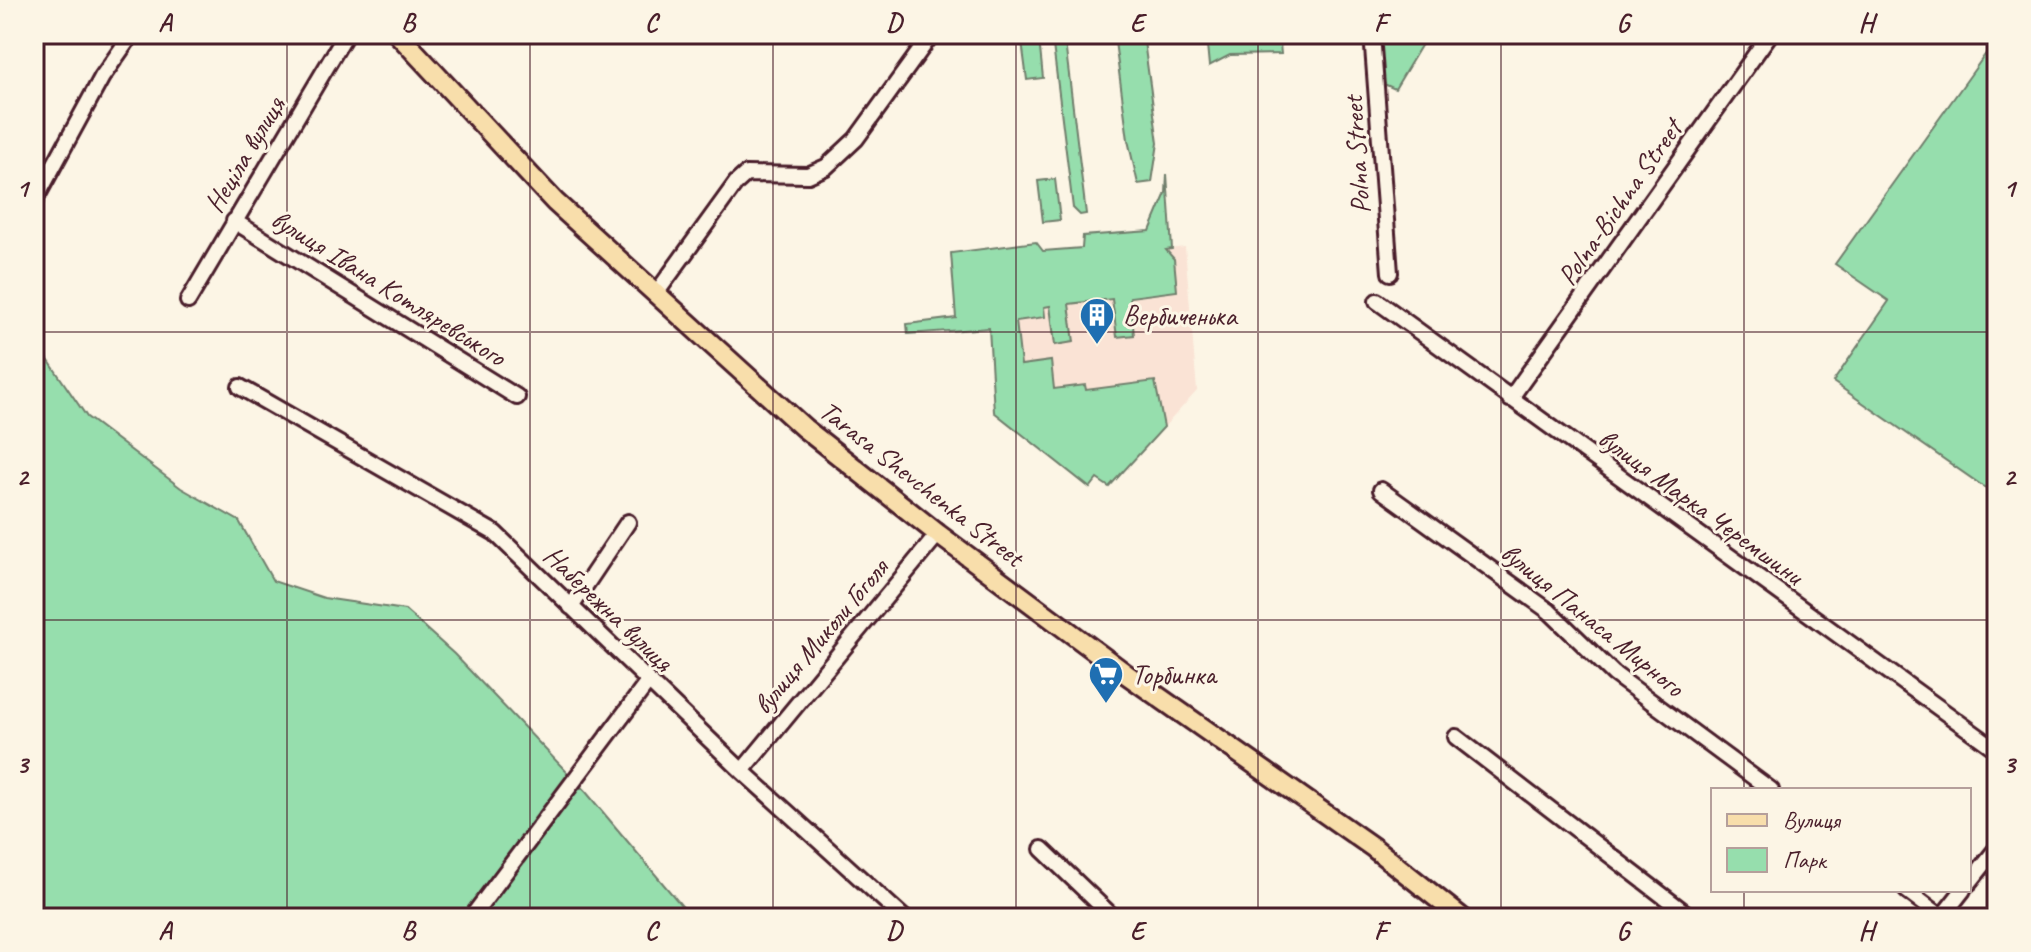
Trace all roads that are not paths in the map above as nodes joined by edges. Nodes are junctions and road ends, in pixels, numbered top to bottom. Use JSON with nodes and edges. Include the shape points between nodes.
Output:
{"nodes":[{"id":1,"x":132,"y":34,"type":"edge"},
{"id":2,"x":346,"y":34,"type":"edge"},
{"id":3,"x":398,"y":34,"type":"edge"},
{"id":4,"x":932,"y":34,"type":"edge"},
{"id":5,"x":1372,"y":34,"type":"edge"},
{"id":6,"x":1770,"y":34,"type":"edge"},
{"id":7,"x":34,"y":202,"type":"edge"},
{"id":8,"x":234,"y":221,"type":"junction"},
{"id":9,"x":1390,"y":273,"type":"dead end"},
{"id":10,"x":655,"y":295,"type":"junction"},
{"id":11,"x":188,"y":301,"type":"dead end"},
{"id":12,"x":1377,"y":301,"type":"dead end"},
{"id":13,"x":240,"y":387,"type":"dead end"},
{"id":14,"x":517,"y":397,"type":"dead end"},
{"id":15,"x":1510,"y":399,"type":"junction"},
{"id":16,"x":1381,"y":490,"type":"dead end"},
{"id":17,"x":628,"y":522,"type":"dead end"},
{"id":18,"x":938,"y":534,"type":"junction"},
{"id":19,"x":571,"y":607,"type":"junction"},
{"id":20,"x":648,"y":682,"type":"junction"},
{"id":21,"x":1456,"y":737,"type":"dead end"},
{"id":22,"x":1997,"y":750,"type":"edge"},
{"id":23,"x":742,"y":771,"type":"junction"},
{"id":24,"x":1768,"y":788,"type":"edge"},
{"id":25,"x":1997,"y":848,"type":"edge"},
{"id":26,"x":1042,"y":849,"type":"dead end"},
{"id":27,"x":1971,"y":880,"type":"edge"},
{"id":28,"x":1909,"y":892,"type":"edge"},
{"id":29,"x":1962,"y":892,"type":"edge"},
{"id":30,"x":471,"y":918,"type":"edge"},
{"id":31,"x":904,"y":918,"type":"edge"},
{"id":32,"x":1114,"y":918,"type":"edge"},
{"id":33,"x":1462,"y":918,"type":"edge"},
{"id":34,"x":1692,"y":918,"type":"edge"},
{"id":35,"x":1942,"y":918,"type":"edge"}],
"edges":[{"from":1,"to":7,"type":"street","via":[[102,77]]},
{"from":2,"to":8,"type":"street","name":"Неціла вулиця"},
{"from":3,"to":10,"type":"main road","name":"Tarasa Shevchenka Street","via":[[555,202]]},
{"from":4,"to":10,"type":"street","via":[[856,139],[826,167],[808,175],[746,174],[736,183]]},
{"from":5,"to":9,"type":"street","name":"Polna Street"},
{"from":6,"to":15,"type":"street","name":"Polna-Bichna Street"},
{"from":8,"to":11,"type":"street","name":"Неціла вулиця"},
{"from":8,"to":14,"type":"street","name":"вулиця Івана Котляревського"},
{"from":10,"to":18,"type":"main road","name":"Tarasa Shevchenka Street","via":[[804,428]]},
{"from":12,"to":15,"type":"street","name":"вулиця Марка Черемшини"},
{"from":13,"to":19,"type":"street","name":"Набережна вулиця","via":[[495,533]]},
{"from":15,"to":22,"type":"street","name":"вулиця Марка Черемшини"},
{"from":16,"to":24,"type":"street","name":"вулиця Панаса Мирного","via":[[1549,611],[1614,674]]},
{"from":17,"to":19,"type":"street"},
{"from":18,"to":23,"type":"street","name":"вулиця Миколи Гоголя"},
{"from":18,"to":33,"type":"main road","name":"Tarasa Shevchenka Street","via":[[1374,848]]},
{"from":19,"to":20,"type":"street","name":"Набережна вулиця"},
{"from":20,"to":23,"type":"street","name":"Набережна вулиця"},
{"from":20,"to":30,"type":"street"},
{"from":21,"to":34,"type":"street"},
{"from":23,"to":31,"type":"street","name":"Набережна вулиця"},
{"from":25,"to":27,"type":"street"},
{"from":26,"to":32,"type":"street"},
{"from":28,"to":35,"type":"street"},
{"from":29,"to":35,"type":"street"}]}
